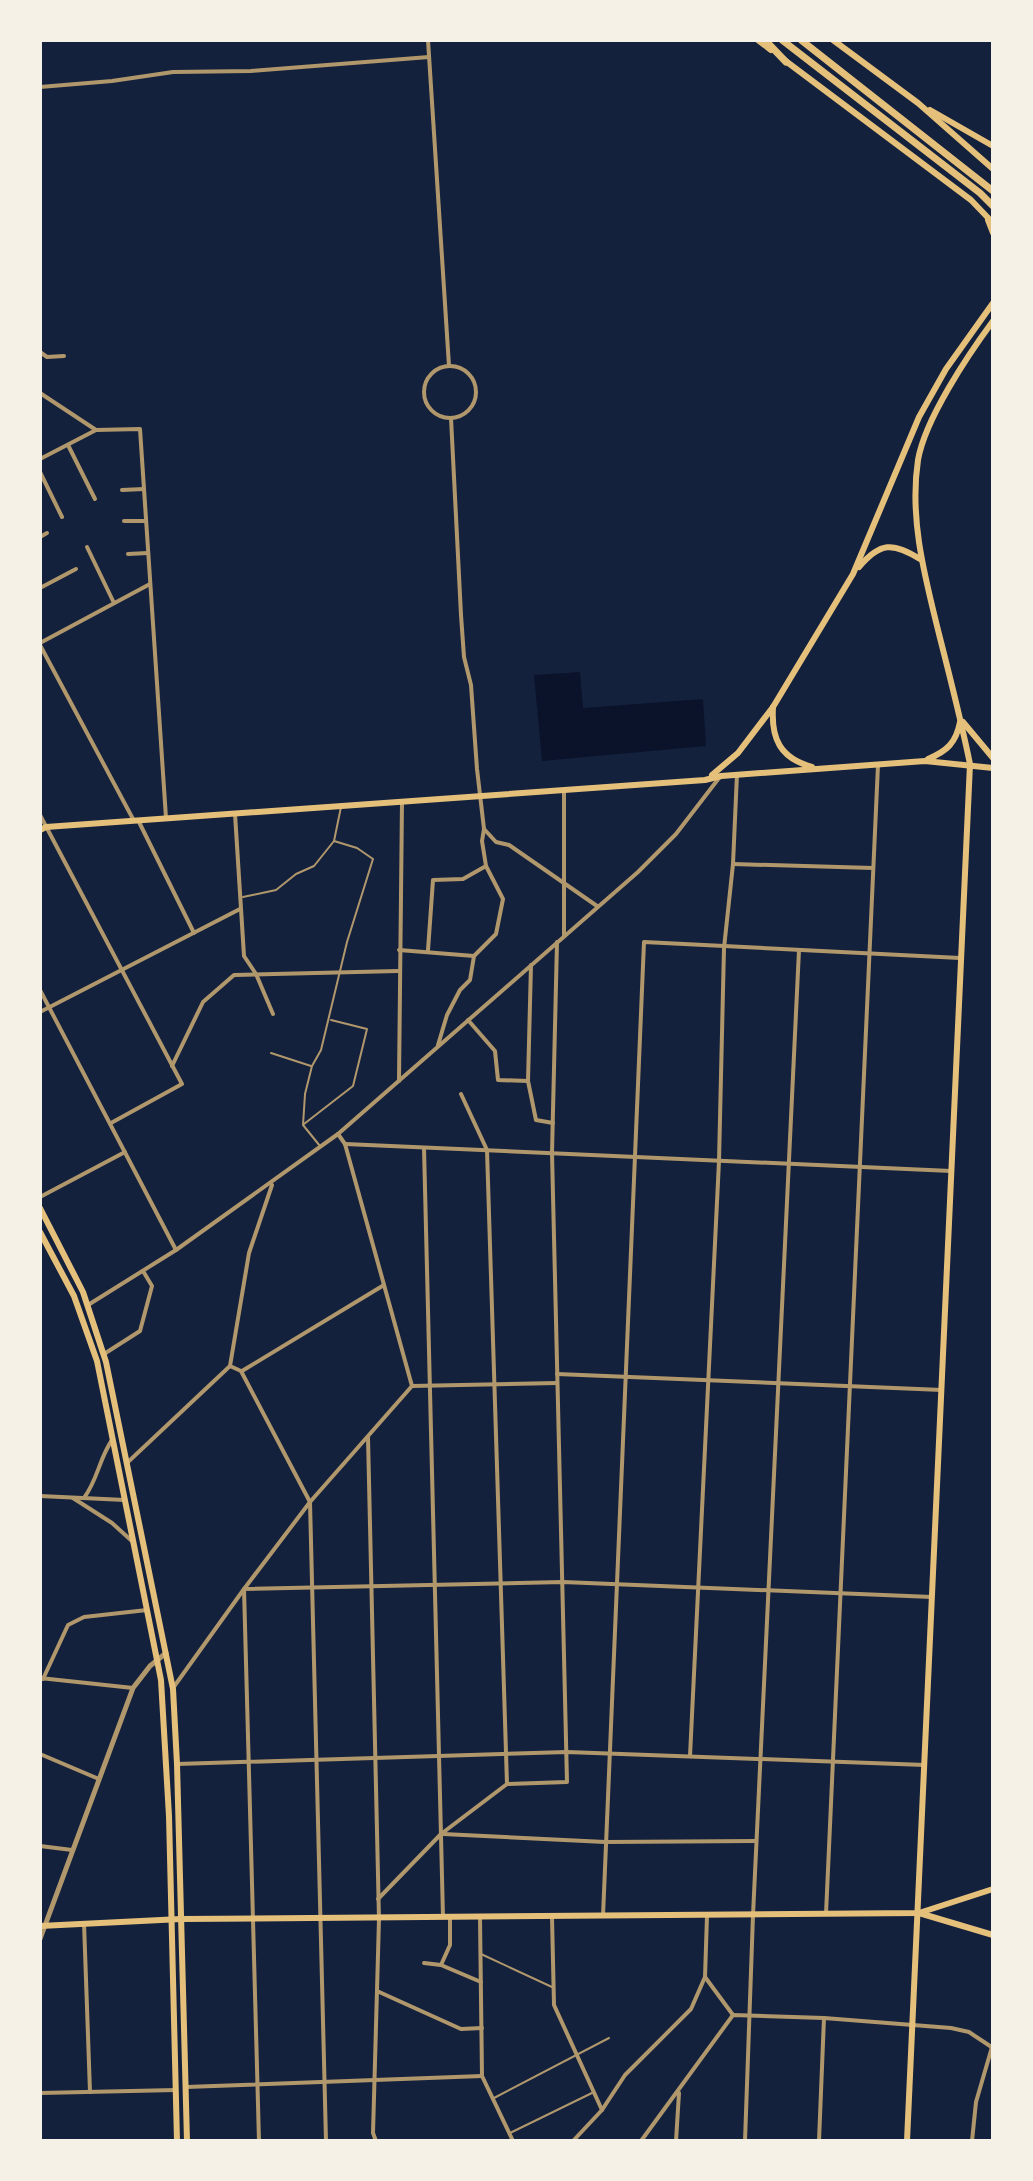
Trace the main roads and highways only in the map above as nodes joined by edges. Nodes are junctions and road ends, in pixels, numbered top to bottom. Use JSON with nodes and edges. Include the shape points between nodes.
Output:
{"nodes":[{"id":1,"x":758,"y":40,"type":"edge"},
{"id":2,"x":765,"y":40,"type":"edge"},
{"id":3,"x":782,"y":40,"type":"edge"},
{"id":4,"x":833,"y":40,"type":"edge"},
{"id":5,"x":802,"y":41,"type":"edge"},
{"id":6,"x":786,"y":62,"type":"junction"},
{"id":7,"x":918,"y":103,"type":"junction"},
{"id":8,"x":993,"y":146,"type":"edge"},
{"id":9,"x":993,"y":169,"type":"edge"},
{"id":10,"x":993,"y":191,"type":"edge"},
{"id":11,"x":993,"y":206,"type":"edge"},
{"id":12,"x":979,"y":207,"type":"junction"},
{"id":13,"x":993,"y":223,"type":"edge"},
{"id":14,"x":993,"y":233,"type":"edge"},
{"id":15,"x":992,"y":302,"type":"edge"},
{"id":16,"x":992,"y":322,"type":"edge"},
{"id":17,"x":920,"y":559,"type":"junction"},
{"id":18,"x":853,"y":574,"type":"junction"},
{"id":19,"x":773,"y":707,"type":"junction"},
{"id":20,"x":961,"y":720,"type":"junction"},
{"id":21,"x":993,"y":758,"type":"edge"},
{"id":22,"x":925,"y":761,"type":"junction"},
{"id":23,"x":970,"y":764,"type":"junction"},
{"id":24,"x":993,"y":768,"type":"edge"},
{"id":25,"x":816,"y":769,"type":"junction"},
{"id":26,"x":705,"y":780,"type":"junction"},
{"id":27,"x":43,"y":828,"type":"edge"},
{"id":28,"x":40,"y":1208,"type":"edge"},
{"id":29,"x":40,"y":1232,"type":"edge"},
{"id":30,"x":993,"y":1889,"type":"edge"},
{"id":31,"x":919,"y":1913,"type":"junction"},
{"id":32,"x":181,"y":1919,"type":"junction"},
{"id":33,"x":171,"y":1920,"type":"junction"},
{"id":34,"x":42,"y":1925,"type":"edge"},
{"id":35,"x":993,"y":1935,"type":"edge"},
{"id":36,"x":177,"y":2141,"type":"edge"},
{"id":37,"x":187,"y":2141,"type":"edge"},
{"id":38,"x":907,"y":2141,"type":"edge"}],
"edges":[{"from":1,"to":6,"type":"main road"},
{"from":2,"to":6,"type":"highway"},
{"from":3,"to":11,"type":"highway"},
{"from":4,"to":7,"type":"main road"},
{"from":5,"to":10,"type":"highway"},
{"from":6,"to":12,"type":"main road"},
{"from":7,"to":8,"type":"main road"},
{"from":7,"to":9,"type":"main road"},
{"from":12,"to":13,"type":"main road"},
{"from":12,"to":14,"type":"main road"},
{"from":15,"to":18,"type":"main road","via":[[919,417]]},
{"from":16,"to":17,"type":"main road","via":[[948,390],[918,458]]},
{"from":17,"to":18,"type":"main road","via":[[902,548],[883,547]]},
{"from":17,"to":20,"type":"main road"},
{"from":18,"to":19,"type":"main road"},
{"from":19,"to":25,"type":"main road","via":[[772,726],[785,754]]},
{"from":19,"to":26,"type":"main road","via":[[738,753]]},
{"from":20,"to":21,"type":"main road"},
{"from":20,"to":22,"type":"main road","via":[[950,747]]},
{"from":20,"to":23,"type":"main road"},
{"from":22,"to":23,"type":"main road"},
{"from":22,"to":25,"type":"main road"},
{"from":23,"to":24,"type":"main road"},
{"from":23,"to":31,"type":"main road"},
{"from":25,"to":26,"type":"main road"},
{"from":26,"to":27,"type":"main road"},
{"from":28,"to":32,"type":"main road","via":[[88,1305],[104,1354],[166,1653],[173,1689]]},
{"from":29,"to":33,"type":"main road","via":[[83,1317],[97,1361],[157,1660],[164,1702]]},
{"from":30,"to":31,"type":"main road"},
{"from":31,"to":32,"type":"main road"},
{"from":31,"to":35,"type":"main road"},
{"from":31,"to":38,"type":"main road"},
{"from":32,"to":33,"type":"main road"},
{"from":32,"to":37,"type":"main road"},
{"from":33,"to":34,"type":"main road"},
{"from":33,"to":36,"type":"main road"}]}
